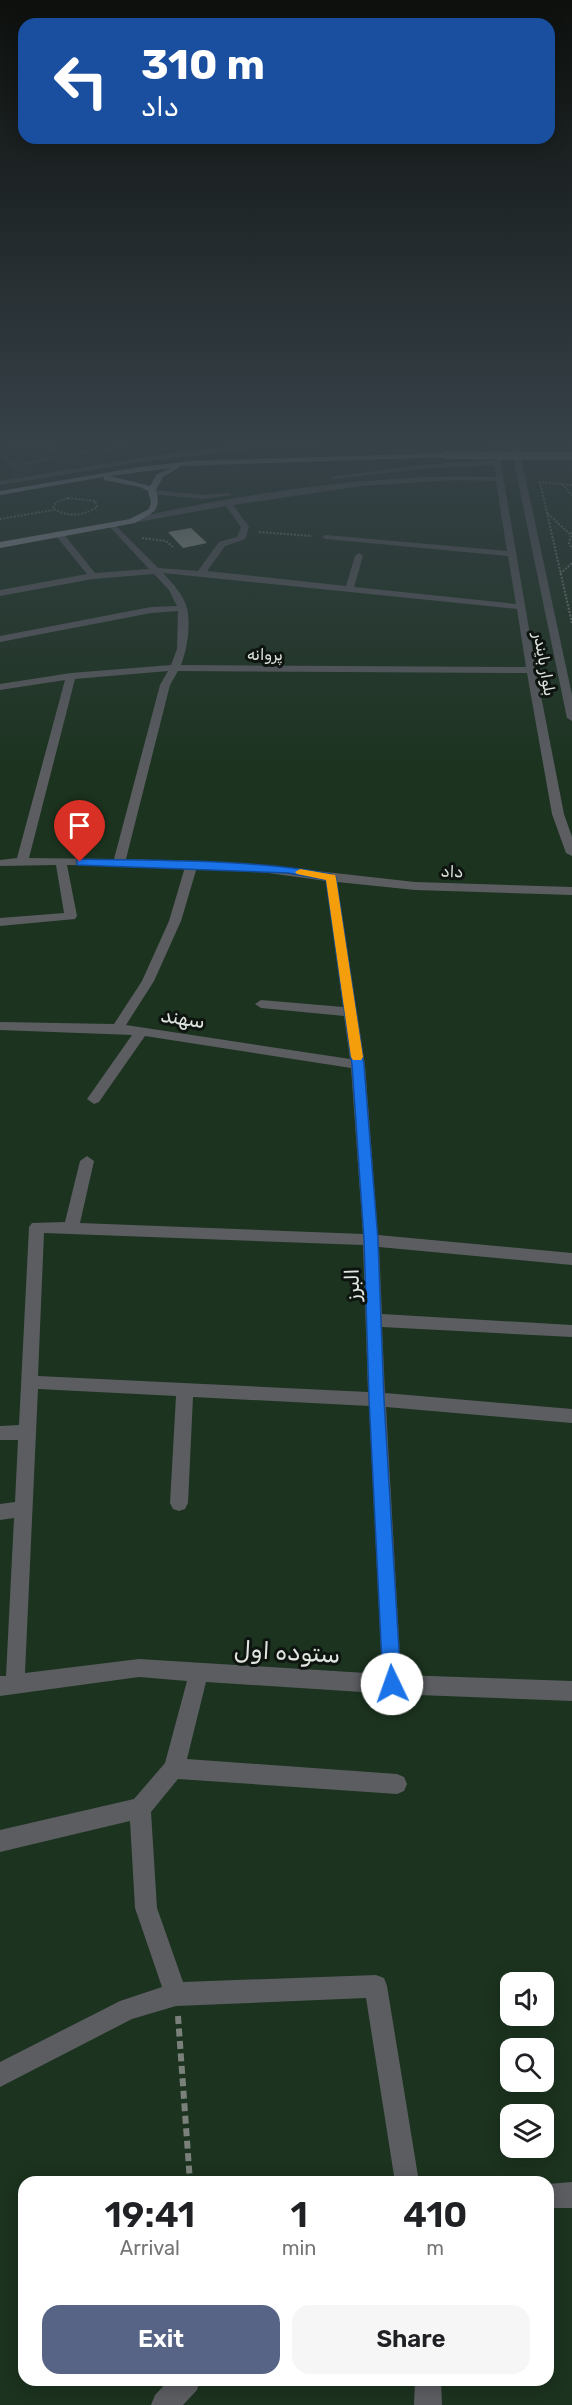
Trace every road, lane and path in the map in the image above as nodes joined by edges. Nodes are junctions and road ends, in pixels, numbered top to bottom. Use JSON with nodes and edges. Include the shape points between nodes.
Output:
{"nodes":[{"id":1,"x":76,"y":555,"type":"edge"},
{"id":2,"x":141,"y":555,"type":"edge"},
{"id":3,"x":214,"y":555,"type":"edge"},
{"id":4,"x":511,"y":555,"type":"edge"},
{"id":5,"x":538,"y":555,"type":"edge"},
{"id":6,"x":556,"y":555,"type":"edge"},
{"id":7,"x":359,"y":556,"type":"dead end"},
{"id":8,"x":572,"y":563,"type":"edge"},
{"id":9,"x":155,"y":570,"type":"junction"},
{"id":10,"x":201,"y":573,"type":"junction"},
{"id":11,"x":560,"y":574,"type":"junction"},
{"id":12,"x":93,"y":576,"type":"junction"},
{"id":13,"x":349,"y":589,"type":"junction"},
{"id":14,"x":0,"y":594,"type":"edge"},
{"id":15,"x":567,"y":601,"type":"junction"},
{"id":16,"x":572,"y":604,"type":"edge"},
{"id":17,"x":520,"y":607,"type":"junction"},
{"id":18,"x":183,"y":608,"type":"junction"},
{"id":19,"x":572,"y":623,"type":"edge"},
{"id":20,"x":0,"y":639,"type":"edge"},
{"id":21,"x":176,"y":668,"type":"junction"},
{"id":22,"x":531,"y":670,"type":"junction"},
{"id":23,"x":71,"y":676,"type":"junction"},
{"id":24,"x":0,"y":687,"type":"edge"},
{"id":25,"x":572,"y":718,"type":"edge"},
{"id":26,"x":572,"y":853,"type":"edge"},
{"id":27,"x":22,"y":861,"type":"junction"},
{"id":28,"x":61,"y":862,"type":"junction"},
{"id":29,"x":0,"y":863,"type":"edge"},
{"id":30,"x":119,"y":863,"type":"junction"},
{"id":31,"x":192,"y":864,"type":"junction"},
{"id":32,"x":331,"y":882,"type":"junction"},
{"id":33,"x":572,"y":891,"type":"edge"},
{"id":34,"x":0,"y":922,"type":"edge"},
{"id":35,"x":261,"y":1004,"type":"dead end"},
{"id":36,"x":350,"y":1012,"type":"junction"},
{"id":37,"x":0,"y":1026,"type":"edge"},
{"id":38,"x":117,"y":1028,"type":"junction"},
{"id":39,"x":141,"y":1032,"type":"junction"},
{"id":40,"x":358,"y":1065,"type":"junction"},
{"id":41,"x":94,"y":1099,"type":"dead end"},
{"id":42,"x":87,"y":1161,"type":"dead end"},
{"id":43,"x":71,"y":1229,"type":"junction"},
{"id":44,"x":371,"y":1240,"type":"junction"},
{"id":45,"x":572,"y":1259,"type":"edge"},
{"id":46,"x":374,"y":1320,"type":"junction"},
{"id":47,"x":572,"y":1331,"type":"edge"},
{"id":48,"x":29,"y":1382,"type":"junction"},
{"id":49,"x":185,"y":1389,"type":"junction"},
{"id":50,"x":377,"y":1399,"type":"junction"},
{"id":51,"x":572,"y":1416,"type":"edge"},
{"id":52,"x":27,"y":1432,"type":"junction"},
{"id":53,"x":0,"y":1433,"type":"edge"},
{"id":54,"x":178,"y":1503,"type":"dead end"},
{"id":55,"x":23,"y":1509,"type":"junction"},
{"id":56,"x":0,"y":1512,"type":"edge"},
{"id":57,"x":199,"y":1672,"type":"junction"},
{"id":58,"x":392,"y":1684,"type":"junction"},
{"id":59,"x":7,"y":1686,"type":"edge"},
{"id":60,"x":572,"y":1691,"type":"edge"},
{"id":61,"x":174,"y":1768,"type":"junction"},
{"id":62,"x":397,"y":1784,"type":"dead end"},
{"id":63,"x":140,"y":1808,"type":"junction"},
{"id":64,"x":0,"y":1841,"type":"edge"},
{"id":65,"x":176,"y":1994,"type":"junction"},
{"id":66,"x":0,"y":2075,"type":"edge"},
{"id":67,"x":190,"y":2176,"type":"edge"},
{"id":68,"x":406,"y":2176,"type":"edge"},
{"id":69,"x":572,"y":2195,"type":"edge"},
{"id":70,"x":554,"y":2196,"type":"edge"},
{"id":71,"x":182,"y":2386,"type":"edge"},
{"id":72,"x":428,"y":2386,"type":"edge"},
{"id":73,"x":165,"y":2405,"type":"edge"},
{"id":74,"x":428,"y":2405,"type":"edge"}],
"edges":[{"from":1,"to":12,"type":"street"},
{"from":2,"to":9,"type":"street"},
{"from":3,"to":10,"type":"street"},
{"from":4,"to":17,"type":"street","name":"بلوار بایندر"},
{"from":5,"to":25,"type":"street","name":"بلوار بایندر"},
{"from":6,"to":11,"type":"path"},
{"from":7,"to":13,"type":"street"},
{"from":8,"to":11,"type":"path"},
{"from":9,"to":10,"type":"street"},
{"from":9,"to":12,"type":"street"},
{"from":9,"to":18,"type":"street"},
{"from":10,"to":13,"type":"street"},
{"from":11,"to":15,"type":"path"},
{"from":12,"to":14,"type":"street"},
{"from":13,"to":17,"type":"street"},
{"from":15,"to":16,"type":"path"},
{"from":15,"to":19,"type":"path"},
{"from":17,"to":22,"type":"street","name":"بلوار بایندر"},
{"from":18,"to":20,"type":"street","via":[[151,610]]},
{"from":18,"to":21,"type":"street","via":[[182,650]]},
{"from":21,"to":22,"type":"street","name":"پروانه"},
{"from":21,"to":23,"type":"street","name":"پروانه"},
{"from":21,"to":30,"type":"street","via":[[165,685]]},
{"from":22,"to":26,"type":"street","name":"بلوار بایندر","via":[[558,814]]},
{"from":23,"to":24,"type":"street","name":"پروانه"},
{"from":23,"to":27,"type":"street"},
{"from":27,"to":28,"type":"street","name":"داد"},
{"from":27,"to":29,"type":"street","name":"داد"},
{"from":28,"to":30,"type":"street","name":"داد"},
{"from":28,"to":34,"type":"street","via":[[71,916]]},
{"from":30,"to":31,"type":"street","name":"داد"},
{"from":31,"to":32,"type":"street","name":"داد","via":[[288,869]]},
{"from":31,"to":38,"type":"street","via":[[175,921],[148,981]]},
{"from":32,"to":33,"type":"street","name":"داد"},
{"from":32,"to":36,"type":"street","name":"البرز"},
{"from":35,"to":36,"type":"street"},
{"from":36,"to":40,"type":"street","name":"البرز"},
{"from":37,"to":38,"type":"street","name":"سهند"},
{"from":38,"to":39,"type":"street","name":"سهند"},
{"from":39,"to":40,"type":"street","name":"سهند"},
{"from":39,"to":41,"type":"street"},
{"from":40,"to":44,"type":"street","name":"البرز"},
{"from":42,"to":43,"type":"street"},
{"from":43,"to":44,"type":"street"},
{"from":43,"to":48,"type":"street","via":[[37,1227]]},
{"from":44,"to":45,"type":"street"},
{"from":44,"to":46,"type":"street","name":"البرز"},
{"from":46,"to":47,"type":"street"},
{"from":46,"to":50,"type":"street","name":"البرز"},
{"from":48,"to":49,"type":"street"},
{"from":48,"to":52,"type":"street"},
{"from":49,"to":50,"type":"street"},
{"from":49,"to":54,"type":"street"},
{"from":50,"to":51,"type":"street"},
{"from":50,"to":58,"type":"street","name":"البرز"},
{"from":52,"to":53,"type":"street"},
{"from":52,"to":55,"type":"street"},
{"from":55,"to":56,"type":"street"},
{"from":55,"to":59,"type":"street"},
{"from":57,"to":58,"type":"street","name":"ستوده اول"},
{"from":57,"to":59,"type":"street","name":"ستوده اول","via":[[138,1668]]},
{"from":57,"to":61,"type":"street"},
{"from":58,"to":60,"type":"street","name":"ستوده اول"},
{"from":61,"to":62,"type":"street"},
{"from":61,"to":63,"type":"street"},
{"from":63,"to":64,"type":"street"},
{"from":63,"to":65,"type":"street","via":[[146,1908]]},
{"from":65,"to":66,"type":"street","via":[[128,2009]]},
{"from":65,"to":67,"type":"path"},
{"from":65,"to":68,"type":"street","via":[[376,1986]]},
{"from":69,"to":70,"type":"street"},
{"from":71,"to":73,"type":"street"},
{"from":72,"to":74,"type":"street"}]}
